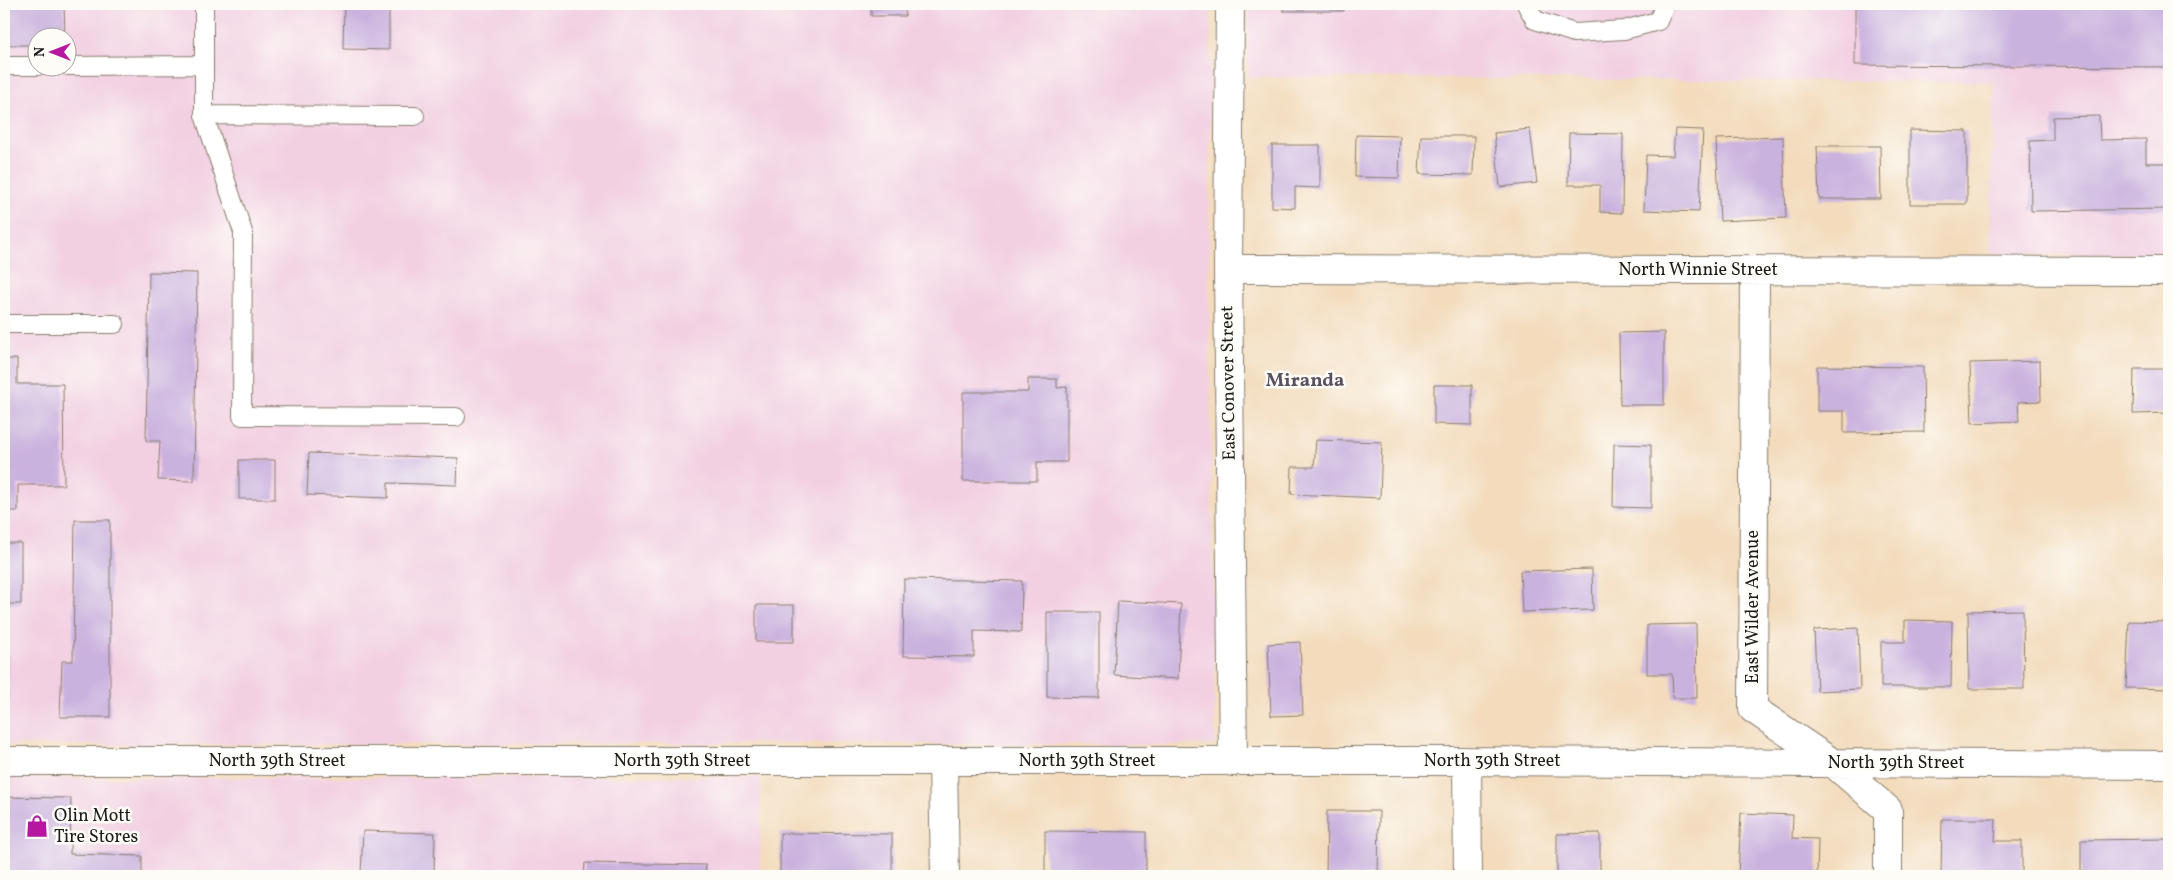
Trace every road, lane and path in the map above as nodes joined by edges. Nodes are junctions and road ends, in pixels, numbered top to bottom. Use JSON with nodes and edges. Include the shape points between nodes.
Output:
{"nodes":[{"id":1,"x":204,"y":4,"type":"edge"},
{"id":2,"x":1230,"y":4,"type":"edge"},
{"id":3,"x":1526,"y":4,"type":"edge"},
{"id":4,"x":1665,"y":4,"type":"edge"},
{"id":5,"x":204,"y":64,"type":"junction"},
{"id":6,"x":4,"y":66,"type":"edge"},
{"id":7,"x":28,"y":66,"type":"edge"},
{"id":8,"x":78,"y":66,"type":"edge"},
{"id":9,"x":204,"y":115,"type":"junction"},
{"id":10,"x":415,"y":116,"type":"dead end"},
{"id":11,"x":1228,"y":269,"type":"junction"},
{"id":12,"x":1755,"y":270,"type":"junction"},
{"id":13,"x":2169,"y":271,"type":"edge"},
{"id":14,"x":4,"y":324,"type":"edge"},
{"id":15,"x":115,"y":324,"type":"dead end"},
{"id":16,"x":456,"y":417,"type":"dead end"},
{"id":17,"x":943,"y":761,"type":"junction"},
{"id":18,"x":1467,"y":761,"type":"junction"},
{"id":19,"x":4,"y":762,"type":"edge"},
{"id":20,"x":1233,"y":762,"type":"junction"},
{"id":21,"x":1832,"y":763,"type":"junction"},
{"id":22,"x":2169,"y":765,"type":"edge"},
{"id":23,"x":945,"y":876,"type":"edge"},
{"id":24,"x":1468,"y":876,"type":"edge"},
{"id":25,"x":1888,"y":876,"type":"edge"}],
"edges":[{"from":1,"to":5,"type":"lane"},
{"from":2,"to":11,"type":"street","name":"East Conover Street"},
{"from":3,"to":4,"type":"lane","via":[[1535,20],[1574,34],[1624,30],[1658,21]]},
{"from":5,"to":8,"type":"lane"},
{"from":5,"to":9,"type":"lane"},
{"from":6,"to":7,"type":"lane"},
{"from":9,"to":10,"type":"lane"},
{"from":9,"to":16,"type":"lane","via":[[244,232],[242,416]]},
{"from":11,"to":12,"type":"street","name":"North Winnie Street"},
{"from":11,"to":20,"type":"street","name":"East Conover Street"},
{"from":12,"to":13,"type":"street","name":"North Winnie Street"},
{"from":12,"to":21,"type":"street","name":"East Wilder Avenue","via":[[1753,709]]},
{"from":14,"to":15,"type":"lane"},
{"from":17,"to":19,"type":"street","name":"North 39th Street"},
{"from":17,"to":20,"type":"street","name":"North 39th Street"},
{"from":17,"to":23,"type":"street"},
{"from":18,"to":20,"type":"street","name":"North 39th Street"},
{"from":18,"to":21,"type":"street","name":"North 39th Street"},
{"from":18,"to":24,"type":"street"},
{"from":21,"to":22,"type":"street","name":"North 39th Street"},
{"from":21,"to":25,"type":"street","name":"East Wilder Avenue","via":[[1888,810]]}]}
